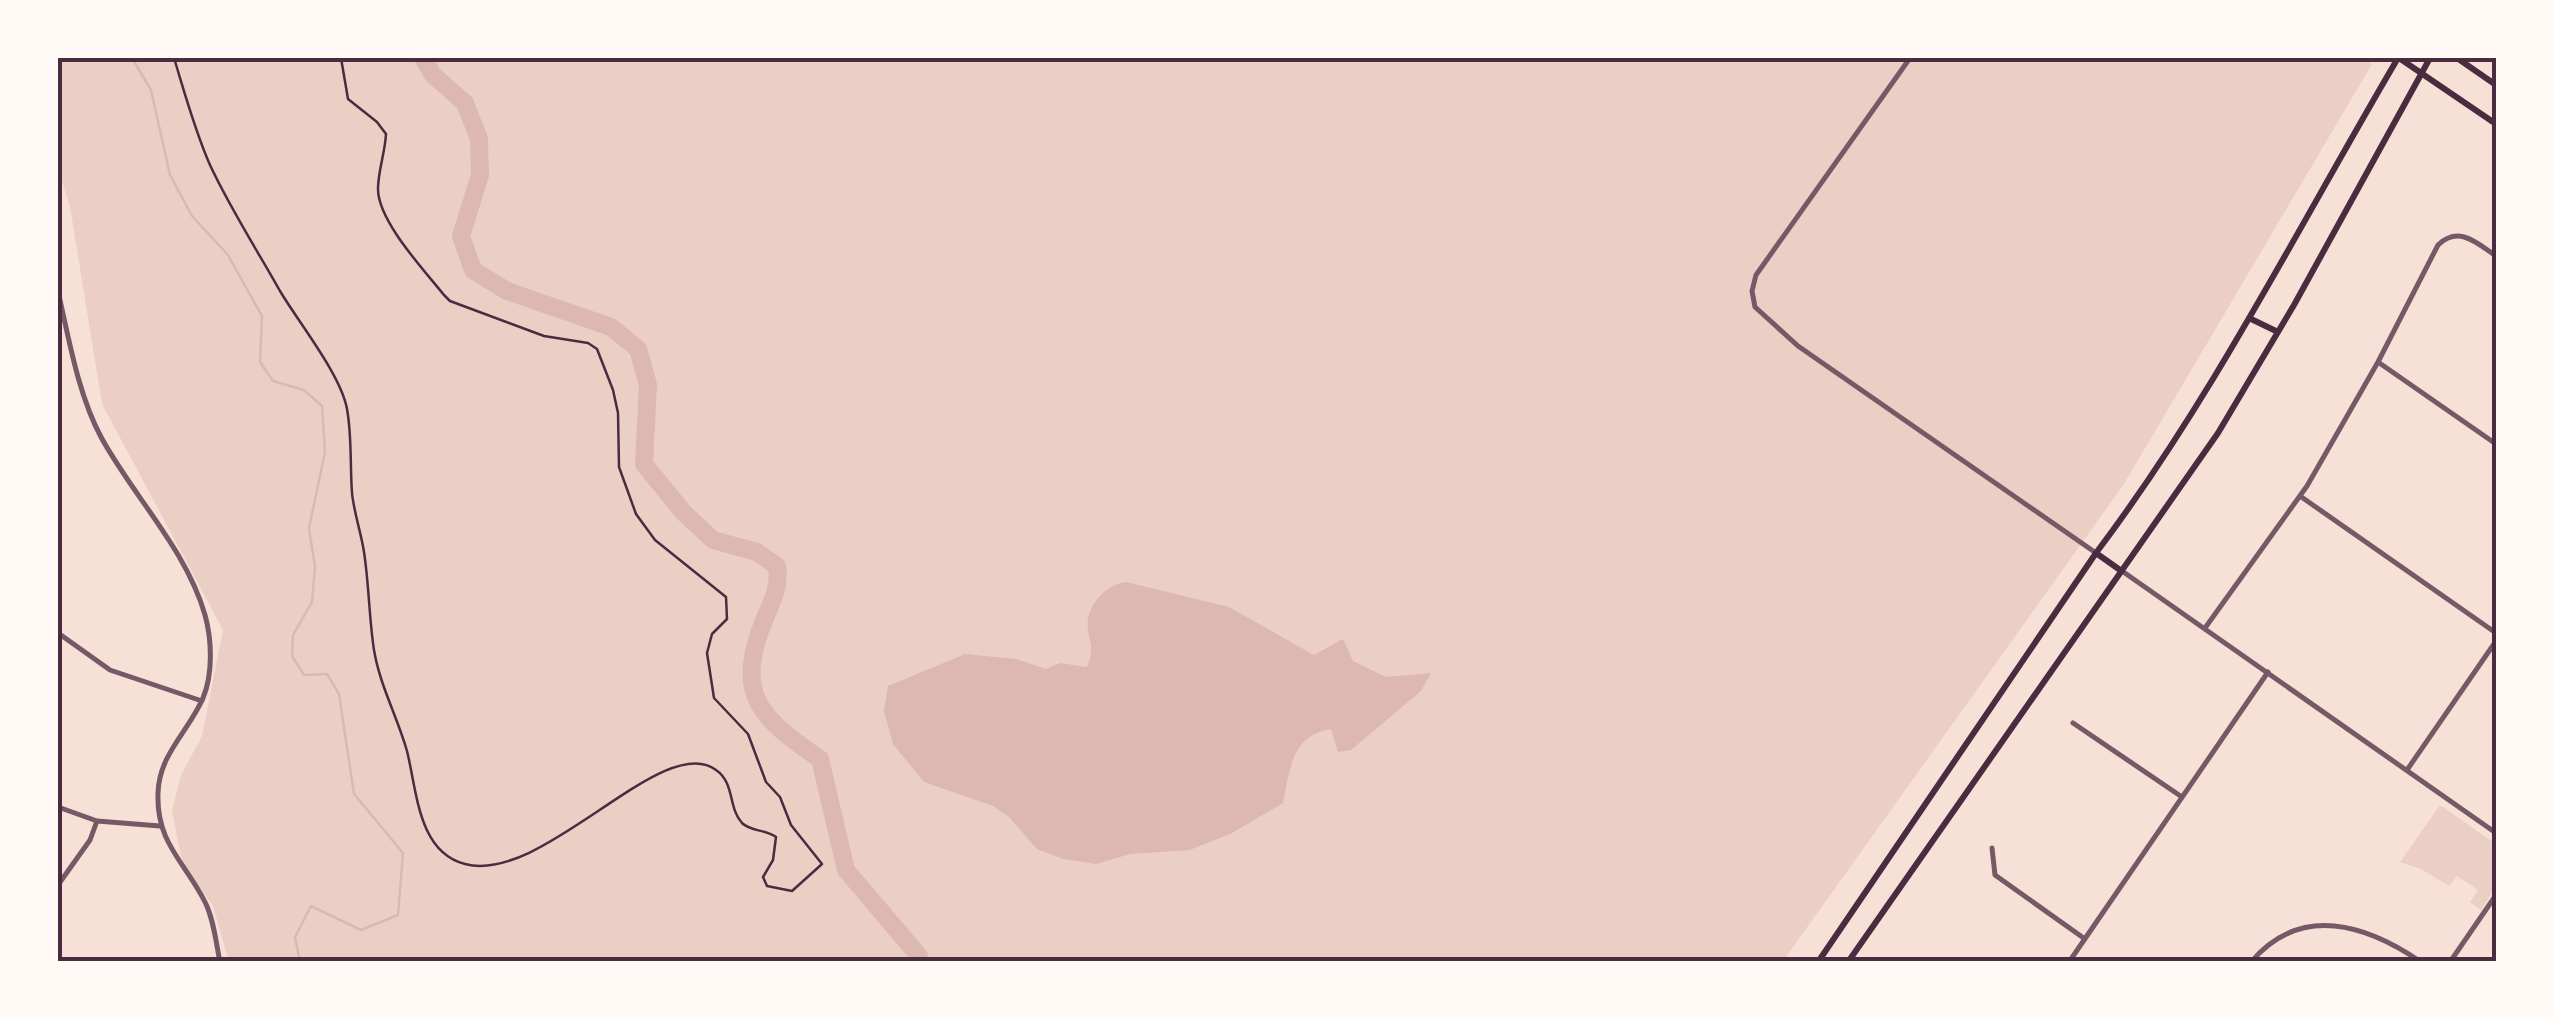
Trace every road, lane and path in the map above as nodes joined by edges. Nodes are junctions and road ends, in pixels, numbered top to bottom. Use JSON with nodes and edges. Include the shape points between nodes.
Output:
{"nodes":[{"id":1,"x":174,"y":58,"type":"edge"},
{"id":2,"x":341,"y":58,"type":"edge"},
{"id":3,"x":1910,"y":58,"type":"edge"},
{"id":4,"x":2398,"y":58,"type":"edge"},
{"id":5,"x":2430,"y":58,"type":"edge"},
{"id":6,"x":2457,"y":58,"type":"edge"},
{"id":7,"x":2421,"y":73,"type":"junction"},
{"id":8,"x":2496,"y":85,"type":"edge"},
{"id":9,"x":2496,"y":124,"type":"edge"},
{"id":10,"x":2496,"y":256,"type":"edge"},
{"id":11,"x":58,"y":291,"type":"edge"},
{"id":12,"x":60,"y":317,"type":"edge"},
{"id":13,"x":2249,"y":318,"type":"junction"},
{"id":14,"x":2278,"y":332,"type":"junction"},
{"id":15,"x":2378,"y":362,"type":"junction"},
{"id":16,"x":2496,"y":444,"type":"edge"},
{"id":17,"x":2300,"y":496,"type":"junction"},
{"id":18,"x":2096,"y":554,"type":"junction"},
{"id":19,"x":2121,"y":570,"type":"junction"},
{"id":20,"x":2205,"y":628,"type":"junction"},
{"id":21,"x":58,"y":633,"type":"edge"},
{"id":22,"x":2496,"y":633,"type":"edge"},
{"id":23,"x":2496,"y":642,"type":"edge"},
{"id":24,"x":2268,"y":672,"type":"junction"},
{"id":25,"x":202,"y":701,"type":"junction"},
{"id":26,"x":2073,"y":722,"type":"dead end"},
{"id":27,"x":2407,"y":770,"type":"junction"},
{"id":28,"x":2182,"y":797,"type":"junction"},
{"id":29,"x":58,"y":806,"type":"edge"},
{"id":30,"x":98,"y":821,"type":"junction"},
{"id":31,"x":160,"y":826,"type":"junction"},
{"id":32,"x":2496,"y":833,"type":"edge"},
{"id":33,"x":1992,"y":848,"type":"dead end"},
{"id":34,"x":58,"y":885,"type":"edge"},
{"id":35,"x":2496,"y":895,"type":"edge"},
{"id":36,"x":2085,"y":939,"type":"junction"},
{"id":37,"x":220,"y":962,"type":"edge"},
{"id":38,"x":1818,"y":962,"type":"edge"},
{"id":39,"x":1848,"y":962,"type":"edge"},
{"id":40,"x":2069,"y":962,"type":"edge"},
{"id":41,"x":2251,"y":962,"type":"edge"},
{"id":42,"x":2422,"y":962,"type":"edge"},
{"id":43,"x":2450,"y":962,"type":"edge"}],
"edges":[{"from":1,"to":2,"type":"path","via":[[222,188],[342,390],[375,652],[434,847],[466,864],[504,863],[532,854],[662,771],[701,764],[716,769],[731,789],[742,822],[776,837],[763,877],[767,886],[792,891],[822,864],[766,782],[748,734],[714,698],[707,653],[712,634],[727,619],[726,598],[655,540],[636,514],[619,467],[613,390],[596,348],[544,336],[444,295],[382,207],[386,134],[348,100]]},
{"from":3,"to":18,"type":"street","via":[[1756,275],[1755,307],[1806,352]]},
{"from":4,"to":7,"type":"main road"},
{"from":4,"to":13,"type":"main road"},
{"from":5,"to":7,"type":"main road"},
{"from":6,"to":8,"type":"main road"},
{"from":7,"to":9,"type":"main road"},
{"from":7,"to":14,"type":"main road"},
{"from":10,"to":15,"type":"street","via":[[2453,235],[2438,245]]},
{"from":11,"to":12,"type":"street"},
{"from":12,"to":25,"type":"street","via":[[96,427],[205,614],[210,651]]},
{"from":13,"to":14,"type":"main road"},
{"from":13,"to":18,"type":"main road","via":[[2143,492]]},
{"from":14,"to":19,"type":"main road","via":[[2218,433]]},
{"from":15,"to":16,"type":"street"},
{"from":15,"to":17,"type":"street"},
{"from":17,"to":20,"type":"street"},
{"from":17,"to":22,"type":"street"},
{"from":18,"to":19,"type":"main road"},
{"from":18,"to":38,"type":"main road"},
{"from":19,"to":20,"type":"street"},
{"from":19,"to":39,"type":"main road"},
{"from":20,"to":24,"type":"street"},
{"from":21,"to":25,"type":"street","via":[[110,670]]},
{"from":23,"to":27,"type":"street"},
{"from":24,"to":27,"type":"street"},
{"from":24,"to":28,"type":"street"},
{"from":25,"to":31,"type":"street","via":[[159,774]]},
{"from":26,"to":28,"type":"street"},
{"from":27,"to":32,"type":"street"},
{"from":28,"to":36,"type":"street"},
{"from":29,"to":30,"type":"street"},
{"from":30,"to":31,"type":"street"},
{"from":30,"to":34,"type":"street"},
{"from":31,"to":37,"type":"street","via":[[205,903]]},
{"from":33,"to":36,"type":"street","via":[[1995,875]]},
{"from":35,"to":43,"type":"street"},
{"from":36,"to":40,"type":"street"},
{"from":41,"to":42,"type":"street","via":[[2274,941],[2320,925],[2372,932]]}]}
